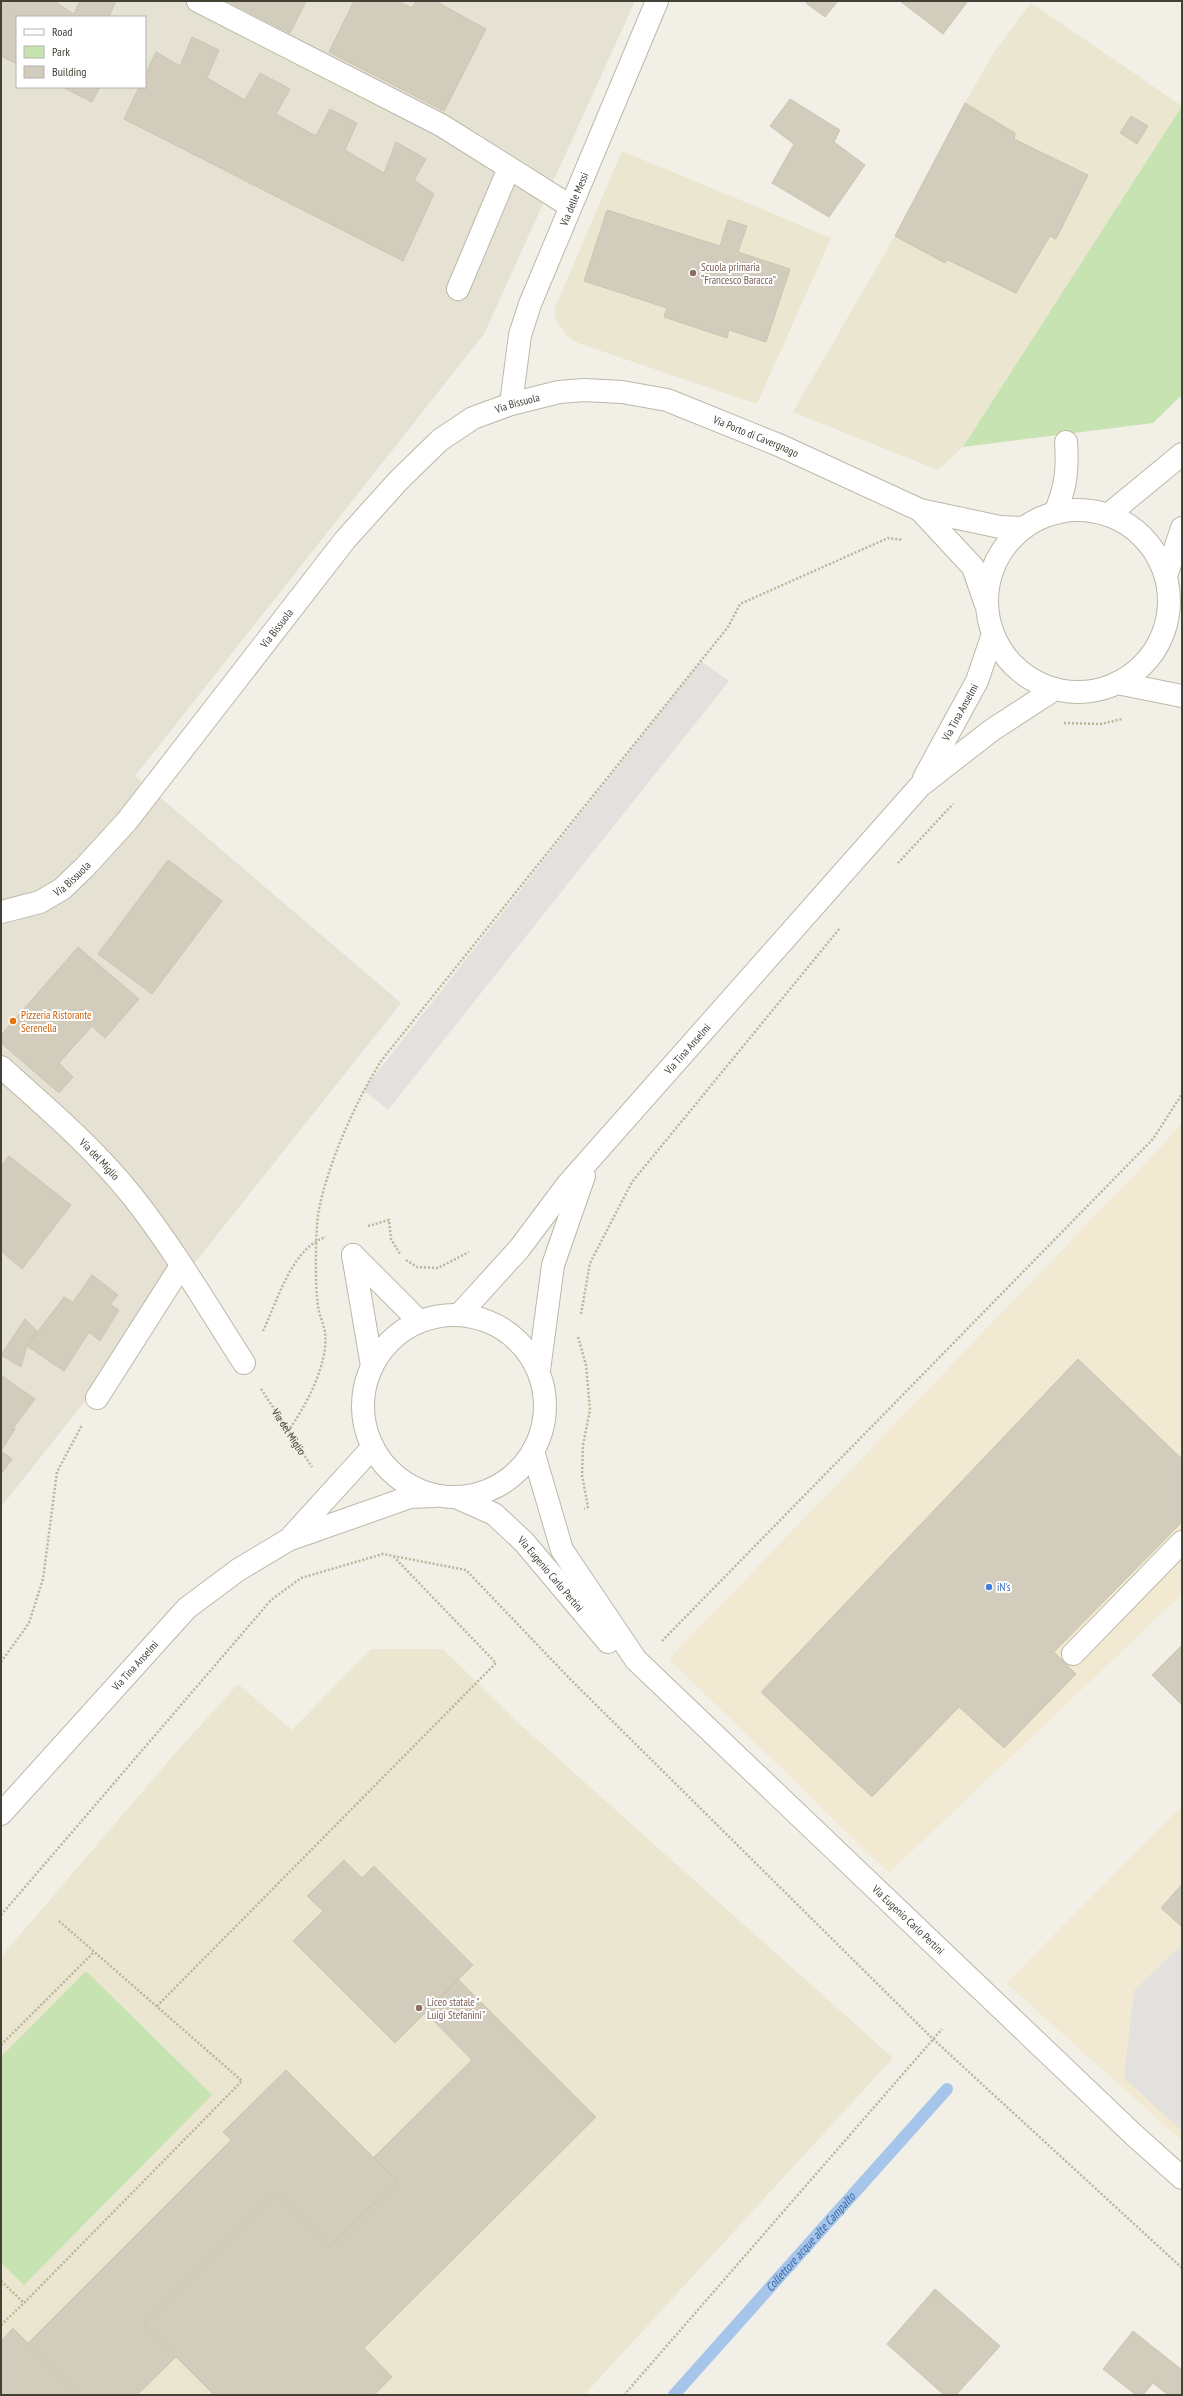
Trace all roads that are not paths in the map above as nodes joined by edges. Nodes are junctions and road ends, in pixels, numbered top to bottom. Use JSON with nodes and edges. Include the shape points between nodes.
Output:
{"nodes":[{"id":1,"x":198,"y":1,"type":"edge"},
{"id":2,"x":657,"y":1,"type":"edge"},
{"id":3,"x":509,"y":168,"type":"junction"},
{"id":4,"x":570,"y":206,"type":"junction"},
{"id":5,"x":458,"y":289,"type":"dead end"},
{"id":6,"x":584,"y":390,"type":"joint"},
{"id":7,"x":511,"y":404,"type":"junction"},
{"id":8,"x":1066,"y":442,"type":"dead end"},
{"id":9,"x":1182,"y":454,"type":"edge"},
{"id":10,"x":920,"y":510,"type":"junction"},
{"id":11,"x":1055,"y":513,"type":"junction"},
{"id":12,"x":1108,"y":515,"type":"junction"},
{"id":13,"x":1024,"y":528,"type":"junction"},
{"id":14,"x":1182,"y":528,"type":"edge"},
{"id":15,"x":1166,"y":576,"type":"junction"},
{"id":16,"x":986,"y":607,"type":"junction"},
{"id":17,"x":1176,"y":611,"type":"edge"},
{"id":18,"x":993,"y":634,"type":"junction"},
{"id":19,"x":1117,"y":683,"type":"junction"},
{"id":20,"x":1055,"y":689,"type":"junction"},
{"id":21,"x":1182,"y":696,"type":"edge"},
{"id":22,"x":920,"y":786,"type":"junction"},
{"id":23,"x":1,"y":912,"type":"edge"},
{"id":24,"x":1,"y":1067,"type":"edge"},
{"id":25,"x":590,"y":1160,"type":"junction"},
{"id":26,"x":181,"y":1266,"type":"junction"},
{"id":27,"x":459,"y":1315,"type":"junction"},
{"id":28,"x":419,"y":1321,"type":"junction"},
{"id":29,"x":244,"y":1363,"type":"road end"},
{"id":30,"x":372,"y":1366,"type":"junction"},
{"id":31,"x":539,"y":1370,"type":"junction"},
{"id":32,"x":97,"y":1398,"type":"road end"},
{"id":33,"x":373,"y":1447,"type":"junction"},
{"id":34,"x":534,"y":1451,"type":"junction"},
{"id":35,"x":448,"y":1497,"type":"junction"},
{"id":36,"x":288,"y":1540,"type":"junction"},
{"id":37,"x":1182,"y":1542,"type":"edge"},
{"id":38,"x":1073,"y":1654,"type":"dead end"},
{"id":39,"x":636,"y":1660,"type":"junction"},
{"id":40,"x":1,"y":1814,"type":"edge"},
{"id":41,"x":1182,"y":2178,"type":"edge"}],
"edges":[{"from":1,"to":3,"type":"street","via":[[441,125]]},
{"from":2,"to":4,"type":"street","name":"Via delle Messi"},
{"from":3,"to":4,"type":"street"},
{"from":3,"to":5,"type":"street"},
{"from":4,"to":7,"type":"street","name":"Via delle Messi","via":[[525,319]]},
{"from":6,"to":7,"type":"street","name":"Via Bissuola","via":[[559,392]]},
{"from":6,"to":10,"type":"street","name":"Via Porto di Cavergnago","via":[[622,392],[667,400],[781,446]]},
{"from":7,"to":23,"type":"street","name":"Via Bissuola","via":[[473,418],[440,440],[398,481],[346,540],[127,821],[85,867],[62,888],[40,902]]},
{"from":8,"to":11,"type":"street","via":[[1068,471],[1064,493]]},
{"from":9,"to":12,"type":"street"},
{"from":10,"to":13,"type":"street","name":"Via Porto di Cavergnago","via":[[1000,527]]},
{"from":10,"to":16,"type":"street","name":"Via Porto di Cavergnago","via":[[973,567]]},
{"from":11,"to":12,"type":"street","via":[[1070,509]]},
{"from":11,"to":13,"type":"street","via":[[1042,516]]},
{"from":12,"to":15,"type":"street","via":[[1130,525],[1153,547]]},
{"from":13,"to":16,"type":"street","via":[[1018,531],[1000,553],[989,579]]},
{"from":14,"to":15,"type":"street"},
{"from":15,"to":17,"type":"street"},
{"from":16,"to":18,"type":"street","name":"Via Porto di Cavergnago"},
{"from":17,"to":19,"type":"street","via":[[1143,664]]},
{"from":18,"to":20,"type":"street","via":[[1016,669],[1040,685]]},
{"from":18,"to":22,"type":"street","name":"Via Tina Anselmi","via":[[977,681]]},
{"from":19,"to":20,"type":"street","via":[[1087,691]]},
{"from":19,"to":21,"type":"street"},
{"from":20,"to":22,"type":"street","name":"Via Tina Anselmi","via":[[992,730]]},
{"from":22,"to":25,"type":"street","name":"Via Tina Anselmi"},
{"from":24,"to":26,"type":"street","name":"Via del Miglio","via":[[82,1141],[132,1197]]},
{"from":25,"to":27,"type":"street","name":"Via Tina Anselmi","via":[[519,1250]]},
{"from":25,"to":31,"type":"street","via":[[553,1265]]},
{"from":26,"to":29,"type":"street","name":"Via del Miglio"},
{"from":26,"to":32,"type":"street"},
{"from":27,"to":28,"type":"street","name":"Via Eugenio Carlo Pertini"},
{"from":27,"to":31,"type":"street","name":"Via Eugenio Carlo Pertini","via":[[484,1319],[507,1331],[526,1348]]},
{"from":28,"to":30,"type":"street","name":"Via Eugenio Carlo Pertini","via":[[384,1347]]},
{"from":28,"to":30,"type":"street","via":[[353,1255]]},
{"from":30,"to":33,"type":"street","name":"Via Eugenio Carlo Pertini","via":[[365,1385],[363,1406],[365,1428]]},
{"from":31,"to":34,"type":"street","name":"Via Tina Anselmi","via":[[546,1399],[544,1428]]},
{"from":33,"to":35,"type":"street","name":"Via Eugenio Carlo Pertini","via":[[384,1465],[400,1479],[418,1490]]},
{"from":33,"to":36,"type":"street","name":"Via Tina Anselmi"},
{"from":34,"to":35,"type":"street","name":"Via Tina Anselmi","via":[[513,1476],[487,1492]]},
{"from":34,"to":39,"type":"street","name":"Via Eugenio Carlo Pertini","via":[[562,1550]]},
{"from":35,"to":36,"type":"street","name":"Via Tina Anselmi","via":[[410,1497]]},
{"from":35,"to":39,"type":"street","name":"Via Eugenio Carlo Pertini","via":[[494,1514],[524,1542],[613,1648]]},
{"from":36,"to":40,"type":"street","name":"Via Tina Anselmi","via":[[238,1570],[187,1608]]},
{"from":37,"to":38,"type":"street"},
{"from":39,"to":41,"type":"street","name":"Via Eugenio Carlo Pertini","via":[[952,1964]]}]}
